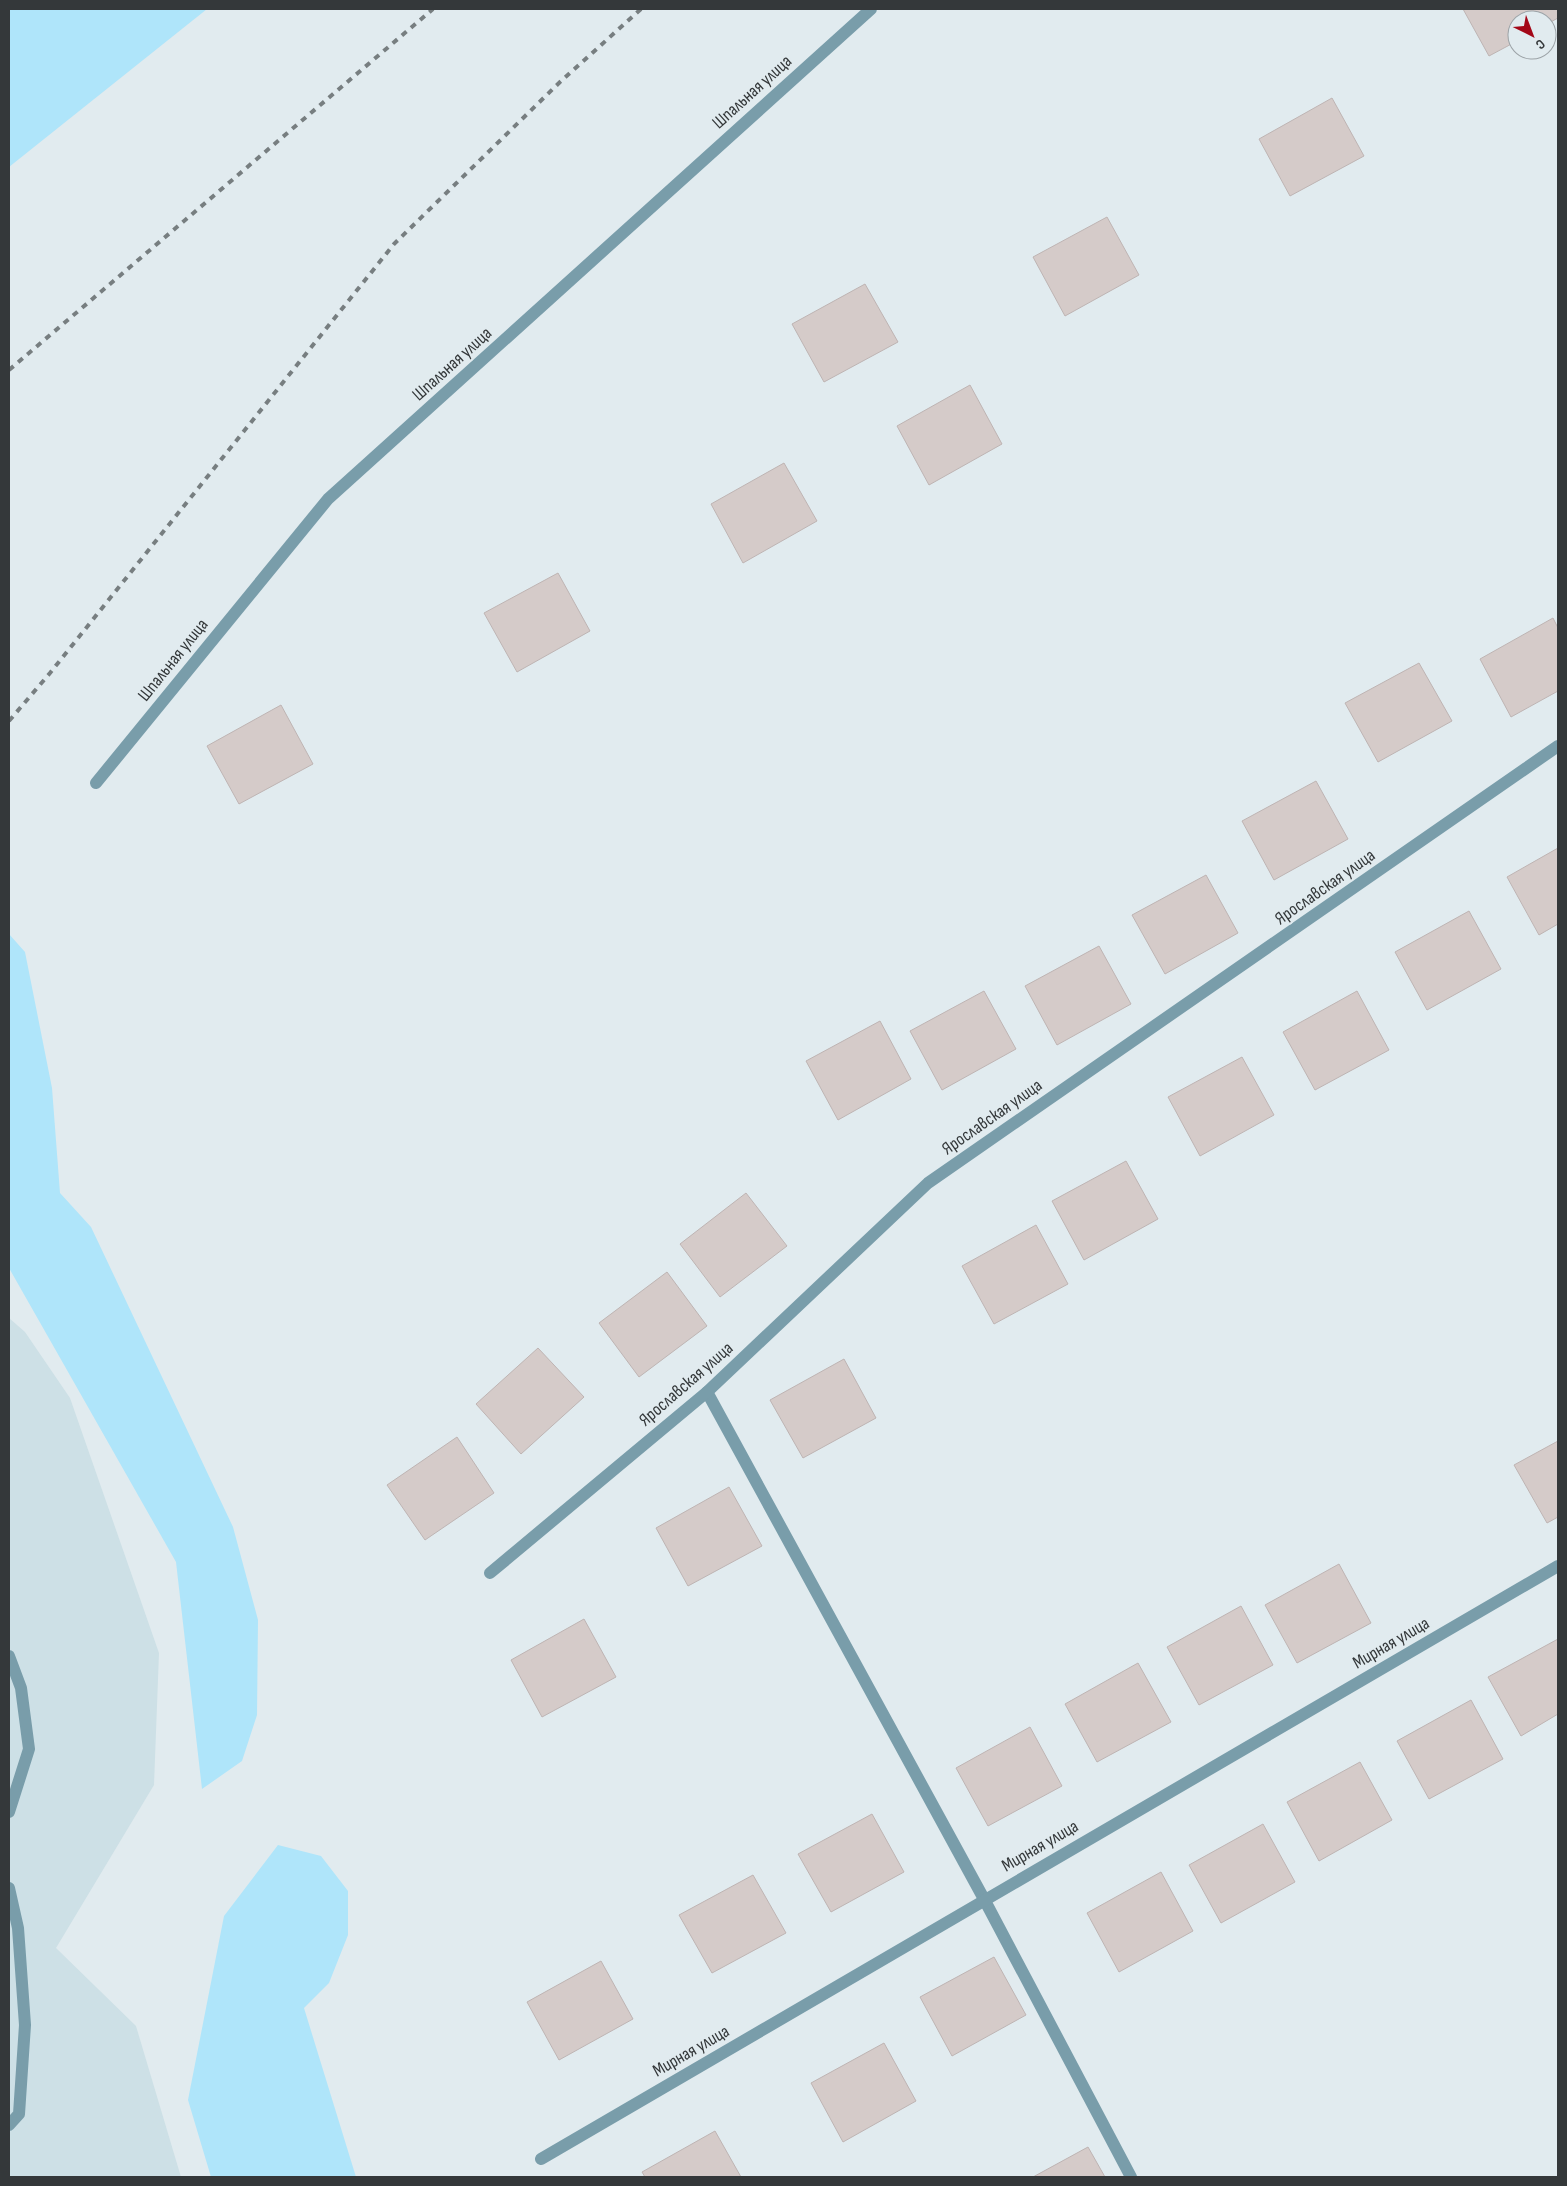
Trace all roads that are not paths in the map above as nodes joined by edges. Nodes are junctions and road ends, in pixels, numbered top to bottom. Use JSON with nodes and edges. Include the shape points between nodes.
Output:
{"nodes":[{"id":1,"x":871,"y":9,"type":"edge"},
{"id":2,"x":1558,"y":746,"type":"edge"},
{"id":3,"x":96,"y":783,"type":"dead end"},
{"id":4,"x":707,"y":1392,"type":"junction"},
{"id":5,"x":1558,"y":1566,"type":"edge"},
{"id":6,"x":490,"y":1573,"type":"dead end"},
{"id":7,"x":9,"y":1656,"type":"edge"},
{"id":8,"x":9,"y":1812,"type":"edge"},
{"id":9,"x":9,"y":1888,"type":"edge"},
{"id":10,"x":984,"y":1899,"type":"junction"},
{"id":11,"x":9,"y":2125,"type":"edge"},
{"id":12,"x":541,"y":2159,"type":"dead end"},
{"id":13,"x":1131,"y":2177,"type":"edge"}],
"edges":[{"from":1,"to":3,"type":"street","name":"Шпальная улица","via":[[328,499]]},
{"from":2,"to":4,"type":"street","name":"Ярославская улица","via":[[928,1183]]},
{"from":4,"to":6,"type":"street","name":"Ярославская улица"},
{"from":4,"to":10,"type":"street"},
{"from":5,"to":10,"type":"street","name":"Мирная улица"},
{"from":7,"to":8,"type":"street","via":[[21,1688],[29,1749]]},
{"from":9,"to":11,"type":"street","via":[[18,1928],[25,2025],[19,2114]]},
{"from":10,"to":12,"type":"street","name":"Мирная улица"},
{"from":10,"to":13,"type":"street"}]}
